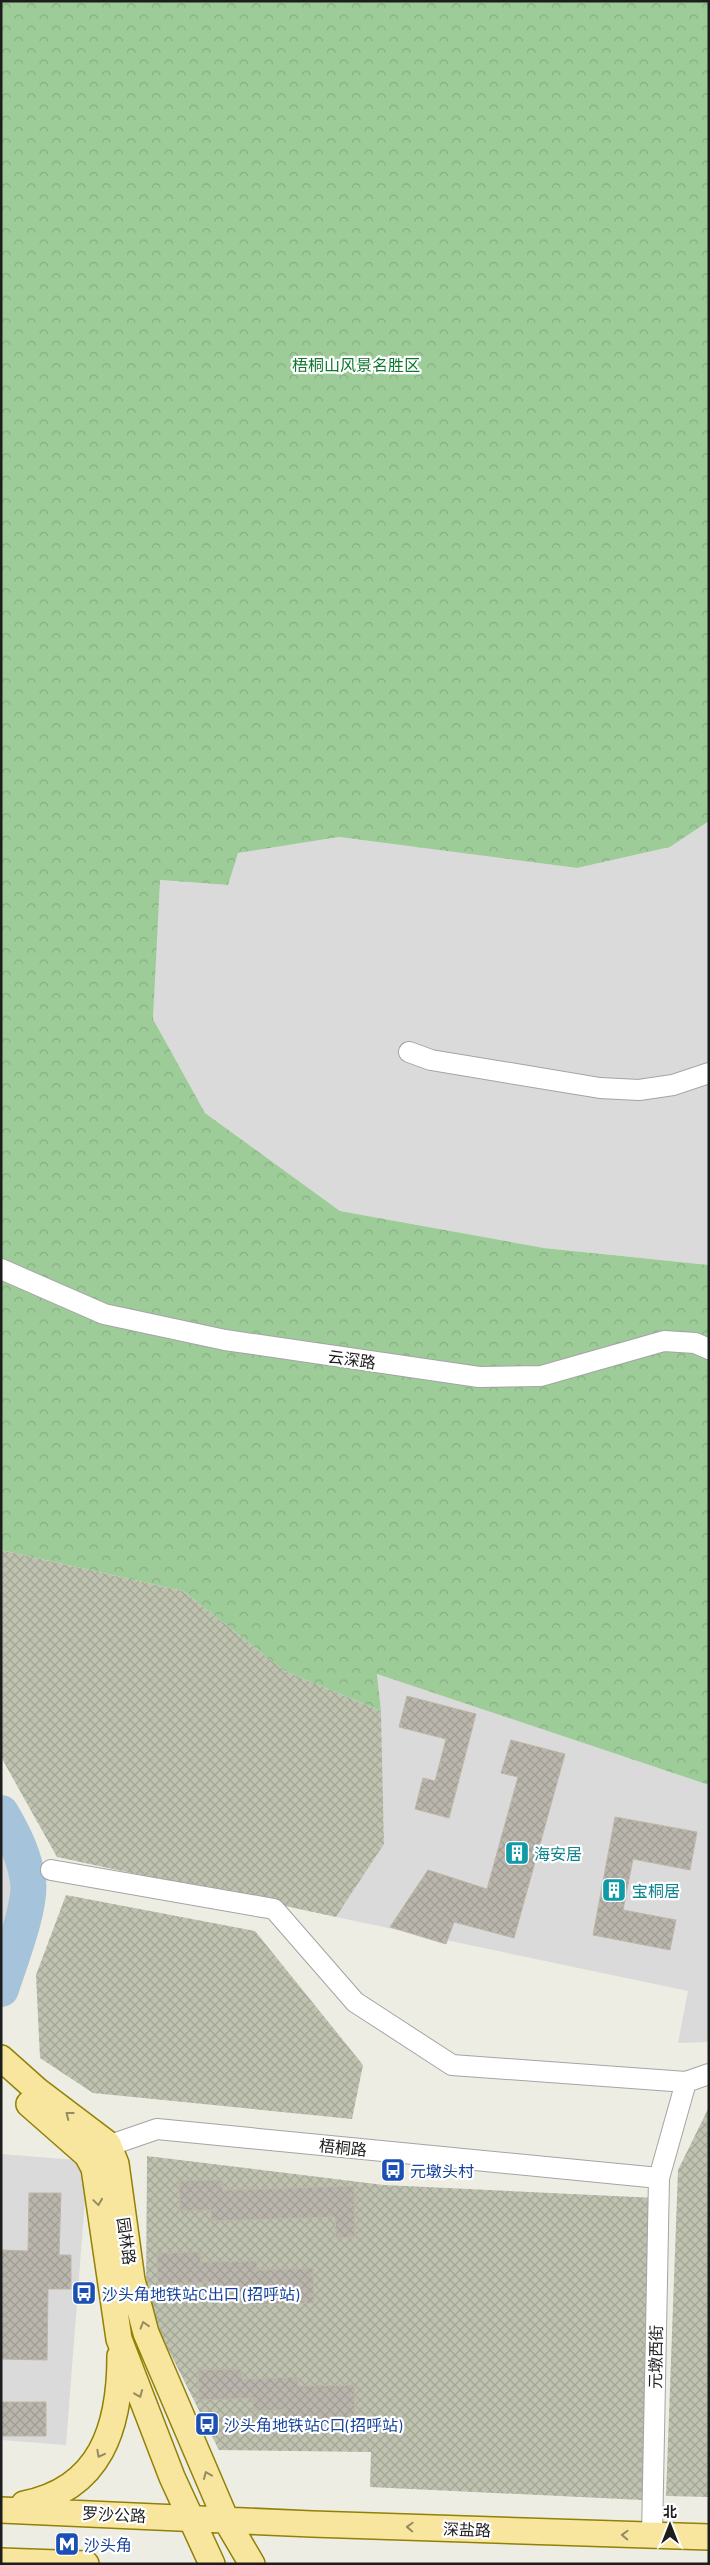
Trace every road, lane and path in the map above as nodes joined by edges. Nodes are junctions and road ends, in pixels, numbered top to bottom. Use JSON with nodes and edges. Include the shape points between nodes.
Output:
{"nodes":[{"id":1,"x":409,"y":1052,"type":"dead end"},
{"id":2,"x":709,"y":1073,"type":"edge"},
{"id":3,"x":1,"y":1269,"type":"edge"},
{"id":4,"x":709,"y":1349,"type":"edge"},
{"id":5,"x":51,"y":1870,"type":"dead end"},
{"id":6,"x":1,"y":2058,"type":"edge"},
{"id":7,"x":709,"y":2074,"type":"edge"},
{"id":8,"x":1,"y":2079,"type":"edge"},
{"id":9,"x":686,"y":2082,"type":"junction"},
{"id":10,"x":98,"y":2150,"type":"junction"},
{"id":11,"x":659,"y":2178,"type":"junction"},
{"id":12,"x":120,"y":2339,"type":"junction"},
{"id":13,"x":1,"y":2509,"type":"edge"},
{"id":14,"x":190,"y":2518,"type":"junction"},
{"id":15,"x":226,"y":2520,"type":"junction"},
{"id":16,"x":652,"y":2536,"type":"junction"},
{"id":17,"x":709,"y":2537,"type":"edge"},
{"id":18,"x":1,"y":2560,"type":"edge"},
{"id":19,"x":86,"y":2564,"type":"edge"},
{"id":20,"x":212,"y":2564,"type":"edge"},
{"id":21,"x":252,"y":2564,"type":"edge"}],
"edges":[{"from":1,"to":2,"type":"street","via":[[431,1060],[600,1088],[638,1090],[673,1085]]},
{"from":3,"to":4,"type":"street","name":"云深路","via":[[104,1314],[224,1340],[479,1377],[541,1376],[664,1341],[695,1343]]},
{"from":5,"to":9,"type":"street","via":[[274,1909],[355,2002],[452,2066]]},
{"from":10,"to":6,"type":"main road","one_way":true},
{"from":7,"to":9,"type":"street"},
{"from":8,"to":10,"type":"main road","name":"园林路"},
{"from":9,"to":11,"type":"street"},
{"from":10,"to":11,"type":"street","name":"梧桐路","via":[[157,2128]]},
{"from":10,"to":12,"type":"main road","name":"园林路","one_way":true,"via":[[94,2168]]},
{"from":15,"to":10,"type":"main road","name":"园林路","one_way":true,"via":[[146,2333],[132,2280],[116,2164]]},
{"from":11,"to":16,"type":"street","name":"元墩西街"},
{"from":12,"to":13,"type":"main road","one_way":true,"via":[[118,2401],[106,2444],[96,2462],[78,2481],[58,2494]]},
{"from":12,"to":14,"type":"main road","name":"园林路","one_way":true},
{"from":13,"to":14,"type":"main road","name":"罗沙公路"},
{"from":14,"to":15,"type":"main road","name":"罗沙公路"},
{"from":14,"to":20,"type":"main road","name":"园林路"},
{"from":16,"to":15,"type":"main road","name":"深盐路","one_way":true},
{"from":15,"to":21,"type":"main road","name":"园林路"},
{"from":16,"to":17,"type":"main road","name":"深盐路"},
{"from":18,"to":19,"type":"main road"}]}
